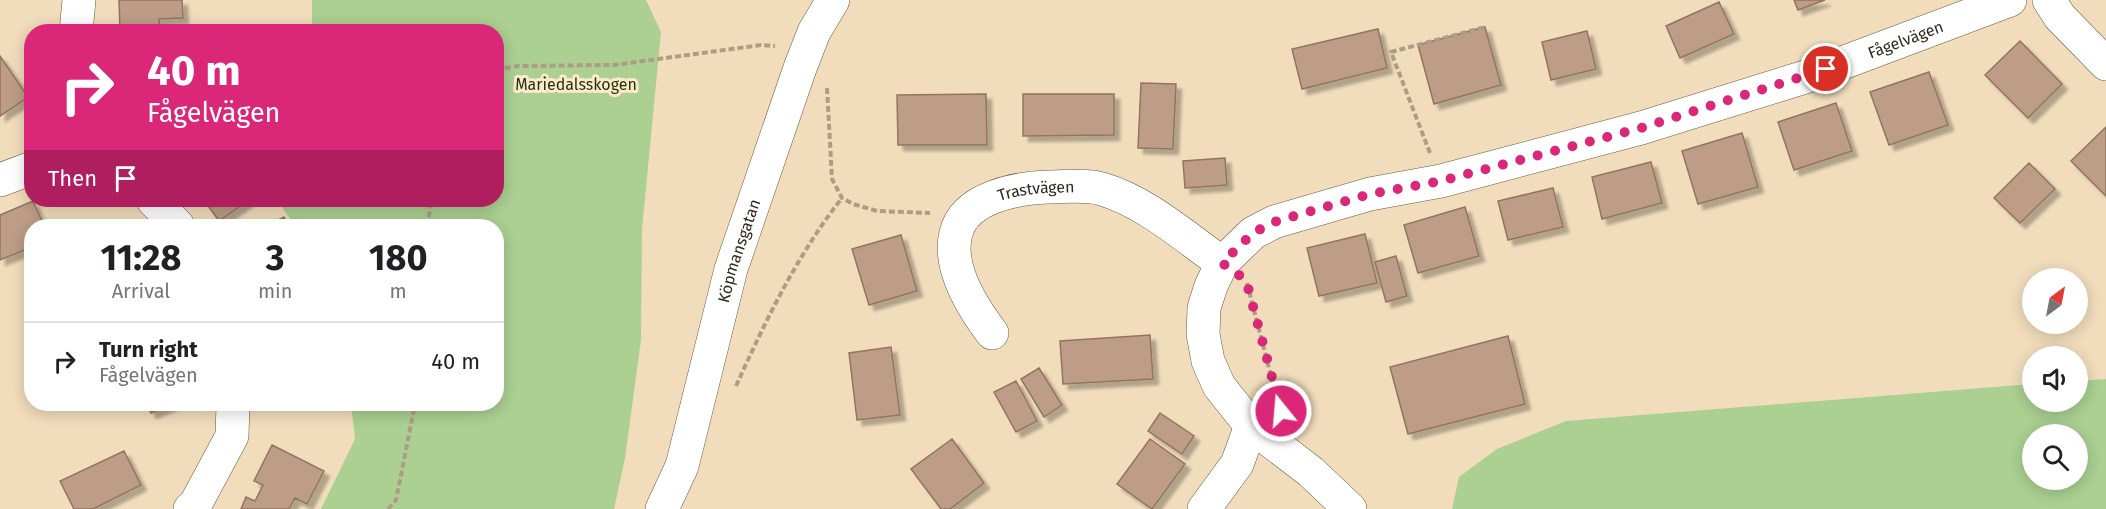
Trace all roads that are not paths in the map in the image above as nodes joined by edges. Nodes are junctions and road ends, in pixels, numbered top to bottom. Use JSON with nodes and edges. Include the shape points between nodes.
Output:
{"nodes":[{"id":1,"x":79,"y":0,"type":"edge"},
{"id":2,"x":833,"y":0,"type":"edge"},
{"id":3,"x":2010,"y":0,"type":"edge"},
{"id":4,"x":2049,"y":0,"type":"edge"},
{"id":5,"x":77,"y":24,"type":"edge"},
{"id":6,"x":2106,"y":64,"type":"edge"},
{"id":7,"x":24,"y":171,"type":"edge"},
{"id":8,"x":0,"y":180,"type":"edge"},
{"id":9,"x":160,"y":207,"type":"edge"},
{"id":10,"x":171,"y":219,"type":"edge"},
{"id":11,"x":1222,"y":263,"type":"junction"},
{"id":12,"x":992,"y":333,"type":"dead end"},
{"id":13,"x":233,"y":411,"type":"edge"},
{"id":14,"x":1251,"y":426,"type":"junction"},
{"id":15,"x":190,"y":509,"type":"edge"},
{"id":16,"x":662,"y":509,"type":"edge"},
{"id":17,"x":1204,"y":509,"type":"edge"},
{"id":18,"x":1350,"y":509,"type":"edge"}],
"edges":[{"from":1,"to":5,"type":"street"},
{"from":2,"to":16,"type":"street","name":"Köpmansgatan","via":[[808,47],[731,269],[682,466]]},
{"from":3,"to":11,"type":"street","name":"Fågelvägen","via":[[1805,77],[1641,128],[1441,181],[1370,194],[1274,222],[1253,233]]},
{"from":4,"to":6,"type":"street","via":[[2060,17]]},
{"from":7,"to":8,"type":"street"},
{"from":9,"to":10,"type":"street"},
{"from":11,"to":12,"type":"street","name":"Trastvägen","via":[[1129,200],[1101,188],[1024,188],[990,197],[966,216],[956,233],[956,259],[970,302]]},
{"from":11,"to":14,"type":"street","via":[[1204,308],[1203,334],[1208,361],[1219,386]]},
{"from":13,"to":15,"type":"street","via":[[232,436]]},
{"from":14,"to":17,"type":"street","via":[[1237,464]]},
{"from":14,"to":18,"type":"street","via":[[1311,472]]}]}
